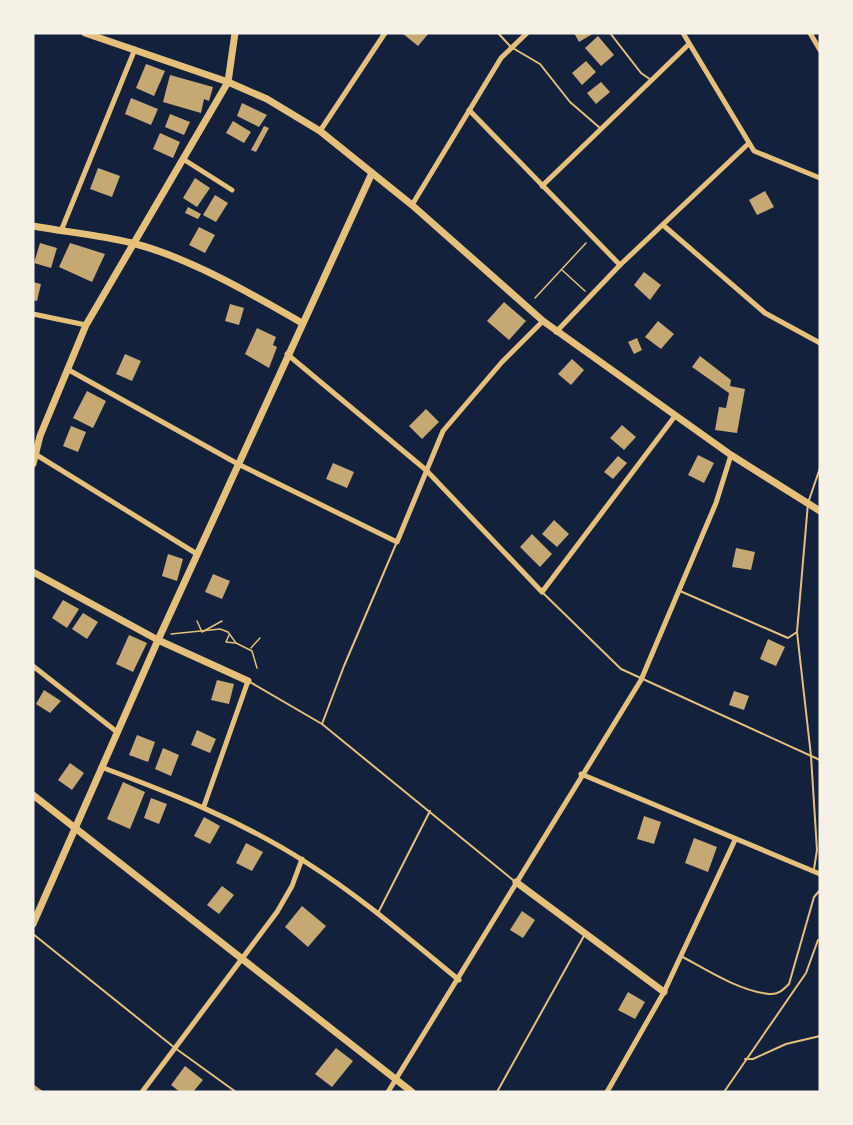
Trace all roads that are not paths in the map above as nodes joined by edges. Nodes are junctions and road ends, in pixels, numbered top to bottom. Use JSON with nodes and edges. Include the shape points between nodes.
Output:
{"nodes":[{"id":1,"x":85,"y":33,"type":"edge"},
{"id":2,"x":235,"y":33,"type":"edge"},
{"id":3,"x":385,"y":33,"type":"edge"},
{"id":4,"x":498,"y":33,"type":"edge"},
{"id":5,"x":527,"y":33,"type":"edge"},
{"id":6,"x":610,"y":33,"type":"edge"},
{"id":7,"x":683,"y":33,"type":"edge"},
{"id":8,"x":810,"y":33,"type":"edge"},
{"id":9,"x":689,"y":44,"type":"junction"},
{"id":10,"x":511,"y":47,"type":"junction"},
{"id":11,"x":135,"y":49,"type":"junction"},
{"id":12,"x":820,"y":50,"type":"edge"},
{"id":13,"x":651,"y":80,"type":"junction"},
{"id":14,"x":228,"y":81,"type":"junction"},
{"id":15,"x":469,"y":110,"type":"junction"},
{"id":16,"x":601,"y":129,"type":"junction"},
{"id":17,"x":320,"y":131,"type":"junction"},
{"id":18,"x":748,"y":144,"type":"junction"},
{"id":19,"x":183,"y":159,"type":"junction"},
{"id":20,"x":372,"y":173,"type":"junction"},
{"id":21,"x":820,"y":178,"type":"edge"},
{"id":22,"x":542,"y":186,"type":"junction"},
{"id":23,"x":232,"y":190,"type":"dead end"},
{"id":24,"x":412,"y":205,"type":"junction"},
{"id":25,"x":663,"y":225,"type":"junction"},
{"id":26,"x":33,"y":226,"type":"edge"},
{"id":27,"x":61,"y":231,"type":"junction"},
{"id":28,"x":133,"y":243,"type":"junction"},
{"id":29,"x":620,"y":265,"type":"junction"},
{"id":30,"x":33,"y":314,"type":"edge"},
{"id":31,"x":543,"y":321,"type":"junction"},
{"id":32,"x":302,"y":323,"type":"junction"},
{"id":33,"x":86,"y":325,"type":"junction"},
{"id":34,"x":556,"y":332,"type":"junction"},
{"id":35,"x":820,"y":343,"type":"edge"},
{"id":36,"x":287,"y":354,"type":"junction"},
{"id":37,"x":68,"y":369,"type":"junction"},
{"id":38,"x":675,"y":416,"type":"junction"},
{"id":39,"x":37,"y":434,"type":"edge"},
{"id":40,"x":36,"y":454,"type":"junction"},
{"id":41,"x":731,"y":455,"type":"junction"},
{"id":42,"x":33,"y":464,"type":"edge"},
{"id":43,"x":238,"y":464,"type":"junction"},
{"id":44,"x":820,"y":468,"type":"edge"},
{"id":45,"x":426,"y":470,"type":"junction"},
{"id":46,"x":808,"y":503,"type":"junction"},
{"id":47,"x":820,"y":511,"type":"edge"},
{"id":48,"x":397,"y":542,"type":"junction"},
{"id":49,"x":197,"y":554,"type":"junction"},
{"id":50,"x":33,"y":572,"type":"edge"},
{"id":51,"x":677,"y":590,"type":"junction"},
{"id":52,"x":542,"y":592,"type":"junction"},
{"id":53,"x":796,"y":632,"type":"junction"},
{"id":54,"x":160,"y":638,"type":"junction"},
{"id":55,"x":33,"y":666,"type":"edge"},
{"id":56,"x":641,"y":680,"type":"junction"},
{"id":57,"x":248,"y":681,"type":"junction"},
{"id":58,"x":322,"y":724,"type":"junction"},
{"id":59,"x":117,"y":732,"type":"junction"},
{"id":60,"x":812,"y":756,"type":"junction"},
{"id":61,"x":820,"y":760,"type":"edge"},
{"id":62,"x":101,"y":767,"type":"junction"},
{"id":63,"x":581,"y":774,"type":"junction"},
{"id":64,"x":33,"y":795,"type":"edge"},
{"id":65,"x":204,"y":806,"type":"junction"},
{"id":66,"x":430,"y":811,"type":"junction"},
{"id":67,"x":74,"y":829,"type":"junction"},
{"id":68,"x":735,"y":840,"type":"junction"},
{"id":69,"x":302,"y":859,"type":"junction"},
{"id":70,"x":813,"y":871,"type":"junction"},
{"id":71,"x":820,"y":874,"type":"edge"},
{"id":72,"x":516,"y":882,"type":"junction"},
{"id":73,"x":820,"y":890,"type":"edge"},
{"id":74,"x":377,"y":913,"type":"junction"},
{"id":75,"x":33,"y":924,"type":"edge"},
{"id":76,"x":820,"y":927,"type":"edge"},
{"id":77,"x":33,"y":933,"type":"edge"},
{"id":78,"x":585,"y":934,"type":"junction"},
{"id":79,"x":818,"y":940,"type":"junction"},
{"id":80,"x":820,"y":945,"type":"edge"},
{"id":81,"x":681,"y":956,"type":"junction"},
{"id":82,"x":243,"y":957,"type":"junction"},
{"id":83,"x":459,"y":980,"type":"junction"},
{"id":84,"x":664,"y":992,"type":"junction"},
{"id":85,"x":820,"y":1036,"type":"edge"},
{"id":86,"x":175,"y":1048,"type":"junction"},
{"id":87,"x":746,"y":1059,"type":"junction"},
{"id":88,"x":398,"y":1080,"type":"junction"},
{"id":89,"x":142,"y":1092,"type":"edge"},
{"id":90,"x":236,"y":1092,"type":"edge"},
{"id":91,"x":388,"y":1092,"type":"edge"},
{"id":92,"x":412,"y":1092,"type":"edge"},
{"id":93,"x":497,"y":1092,"type":"edge"},
{"id":94,"x":607,"y":1092,"type":"edge"},
{"id":95,"x":724,"y":1092,"type":"edge"}],
"edges":[{"from":1,"to":11,"type":"street"},
{"from":2,"to":14,"type":"street"},
{"from":3,"to":17,"type":"street"},
{"from":4,"to":10,"type":"lane"},
{"from":5,"to":10,"type":"street"},
{"from":6,"to":13,"type":"lane"},
{"from":7,"to":9,"type":"street"},
{"from":8,"to":12,"type":"street"},
{"from":9,"to":13,"type":"street"},
{"from":9,"to":18,"type":"street"},
{"from":10,"to":15,"type":"street"},
{"from":10,"to":16,"type":"lane","via":[[540,64],[570,102]]},
{"from":11,"to":14,"type":"street"},
{"from":11,"to":27,"type":"street"},
{"from":13,"to":16,"type":"street"},
{"from":14,"to":17,"type":"street"},
{"from":14,"to":19,"type":"street"},
{"from":15,"to":22,"type":"street"},
{"from":15,"to":24,"type":"street"},
{"from":16,"to":22,"type":"street"},
{"from":17,"to":20,"type":"street"},
{"from":18,"to":21,"type":"street","via":[[760,155]]},
{"from":18,"to":25,"type":"street"},
{"from":19,"to":23,"type":"street"},
{"from":19,"to":28,"type":"street"},
{"from":20,"to":24,"type":"street"},
{"from":20,"to":32,"type":"street"},
{"from":22,"to":29,"type":"street"},
{"from":24,"to":31,"type":"street"},
{"from":25,"to":29,"type":"street"},
{"from":25,"to":35,"type":"street","via":[[765,313]]},
{"from":26,"to":27,"type":"street"},
{"from":27,"to":28,"type":"street"},
{"from":28,"to":32,"type":"street","via":[[210,274]]},
{"from":28,"to":33,"type":"street"},
{"from":29,"to":34,"type":"street"},
{"from":30,"to":33,"type":"street"},
{"from":31,"to":34,"type":"street"},
{"from":31,"to":45,"type":"street","via":[[443,431]]},
{"from":32,"to":36,"type":"street"},
{"from":33,"to":37,"type":"street"},
{"from":34,"to":38,"type":"street"},
{"from":36,"to":43,"type":"street"},
{"from":36,"to":45,"type":"street"},
{"from":37,"to":39,"type":"street"},
{"from":37,"to":43,"type":"street"},
{"from":38,"to":41,"type":"street"},
{"from":38,"to":52,"type":"street"},
{"from":39,"to":40,"type":"street"},
{"from":40,"to":42,"type":"street"},
{"from":40,"to":49,"type":"street"},
{"from":41,"to":46,"type":"street"},
{"from":41,"to":51,"type":"street","via":[[716,503]]},
{"from":43,"to":48,"type":"street"},
{"from":43,"to":49,"type":"street"},
{"from":44,"to":46,"type":"lane"},
{"from":45,"to":48,"type":"street"},
{"from":45,"to":52,"type":"street"},
{"from":46,"to":47,"type":"street"},
{"from":46,"to":53,"type":"lane"},
{"from":48,"to":58,"type":"lane"},
{"from":49,"to":54,"type":"street"},
{"from":50,"to":54,"type":"street"},
{"from":51,"to":53,"type":"lane","via":[[788,638]]},
{"from":51,"to":56,"type":"street"},
{"from":52,"to":56,"type":"lane","via":[[621,669]]},
{"from":53,"to":60,"type":"lane"},
{"from":54,"to":57,"type":"street"},
{"from":54,"to":59,"type":"street"},
{"from":55,"to":59,"type":"street"},
{"from":56,"to":60,"type":"lane"},
{"from":56,"to":63,"type":"street"},
{"from":57,"to":58,"type":"lane"},
{"from":57,"to":65,"type":"street"},
{"from":58,"to":66,"type":"lane"},
{"from":59,"to":62,"type":"street"},
{"from":60,"to":61,"type":"lane"},
{"from":60,"to":70,"type":"lane","via":[[817,850]]},
{"from":62,"to":65,"type":"street"},
{"from":62,"to":67,"type":"street"},
{"from":63,"to":68,"type":"street"},
{"from":63,"to":72,"type":"street"},
{"from":64,"to":67,"type":"street"},
{"from":65,"to":69,"type":"street"},
{"from":66,"to":72,"type":"lane"},
{"from":66,"to":74,"type":"lane"},
{"from":67,"to":75,"type":"street"},
{"from":67,"to":82,"type":"street"},
{"from":68,"to":70,"type":"street"},
{"from":68,"to":81,"type":"street"},
{"from":69,"to":74,"type":"street"},
{"from":69,"to":82,"type":"street","via":[[286,898]]},
{"from":70,"to":71,"type":"street"},
{"from":72,"to":78,"type":"street"},
{"from":72,"to":83,"type":"street"},
{"from":73,"to":81,"type":"lane","via":[[814,897],[789,984],[781,993],[755,991]]},
{"from":74,"to":83,"type":"street"},
{"from":76,"to":79,"type":"lane"},
{"from":77,"to":86,"type":"lane"},
{"from":78,"to":84,"type":"street"},
{"from":78,"to":93,"type":"lane"},
{"from":79,"to":80,"type":"lane"},
{"from":79,"to":87,"type":"lane","via":[[806,973]]},
{"from":81,"to":84,"type":"street"},
{"from":82,"to":86,"type":"street"},
{"from":82,"to":88,"type":"street"},
{"from":83,"to":88,"type":"street"},
{"from":84,"to":94,"type":"street"},
{"from":85,"to":87,"type":"lane"},
{"from":86,"to":89,"type":"street"},
{"from":86,"to":90,"type":"lane"},
{"from":87,"to":95,"type":"lane"},
{"from":88,"to":91,"type":"street"},
{"from":88,"to":92,"type":"street"}]}
